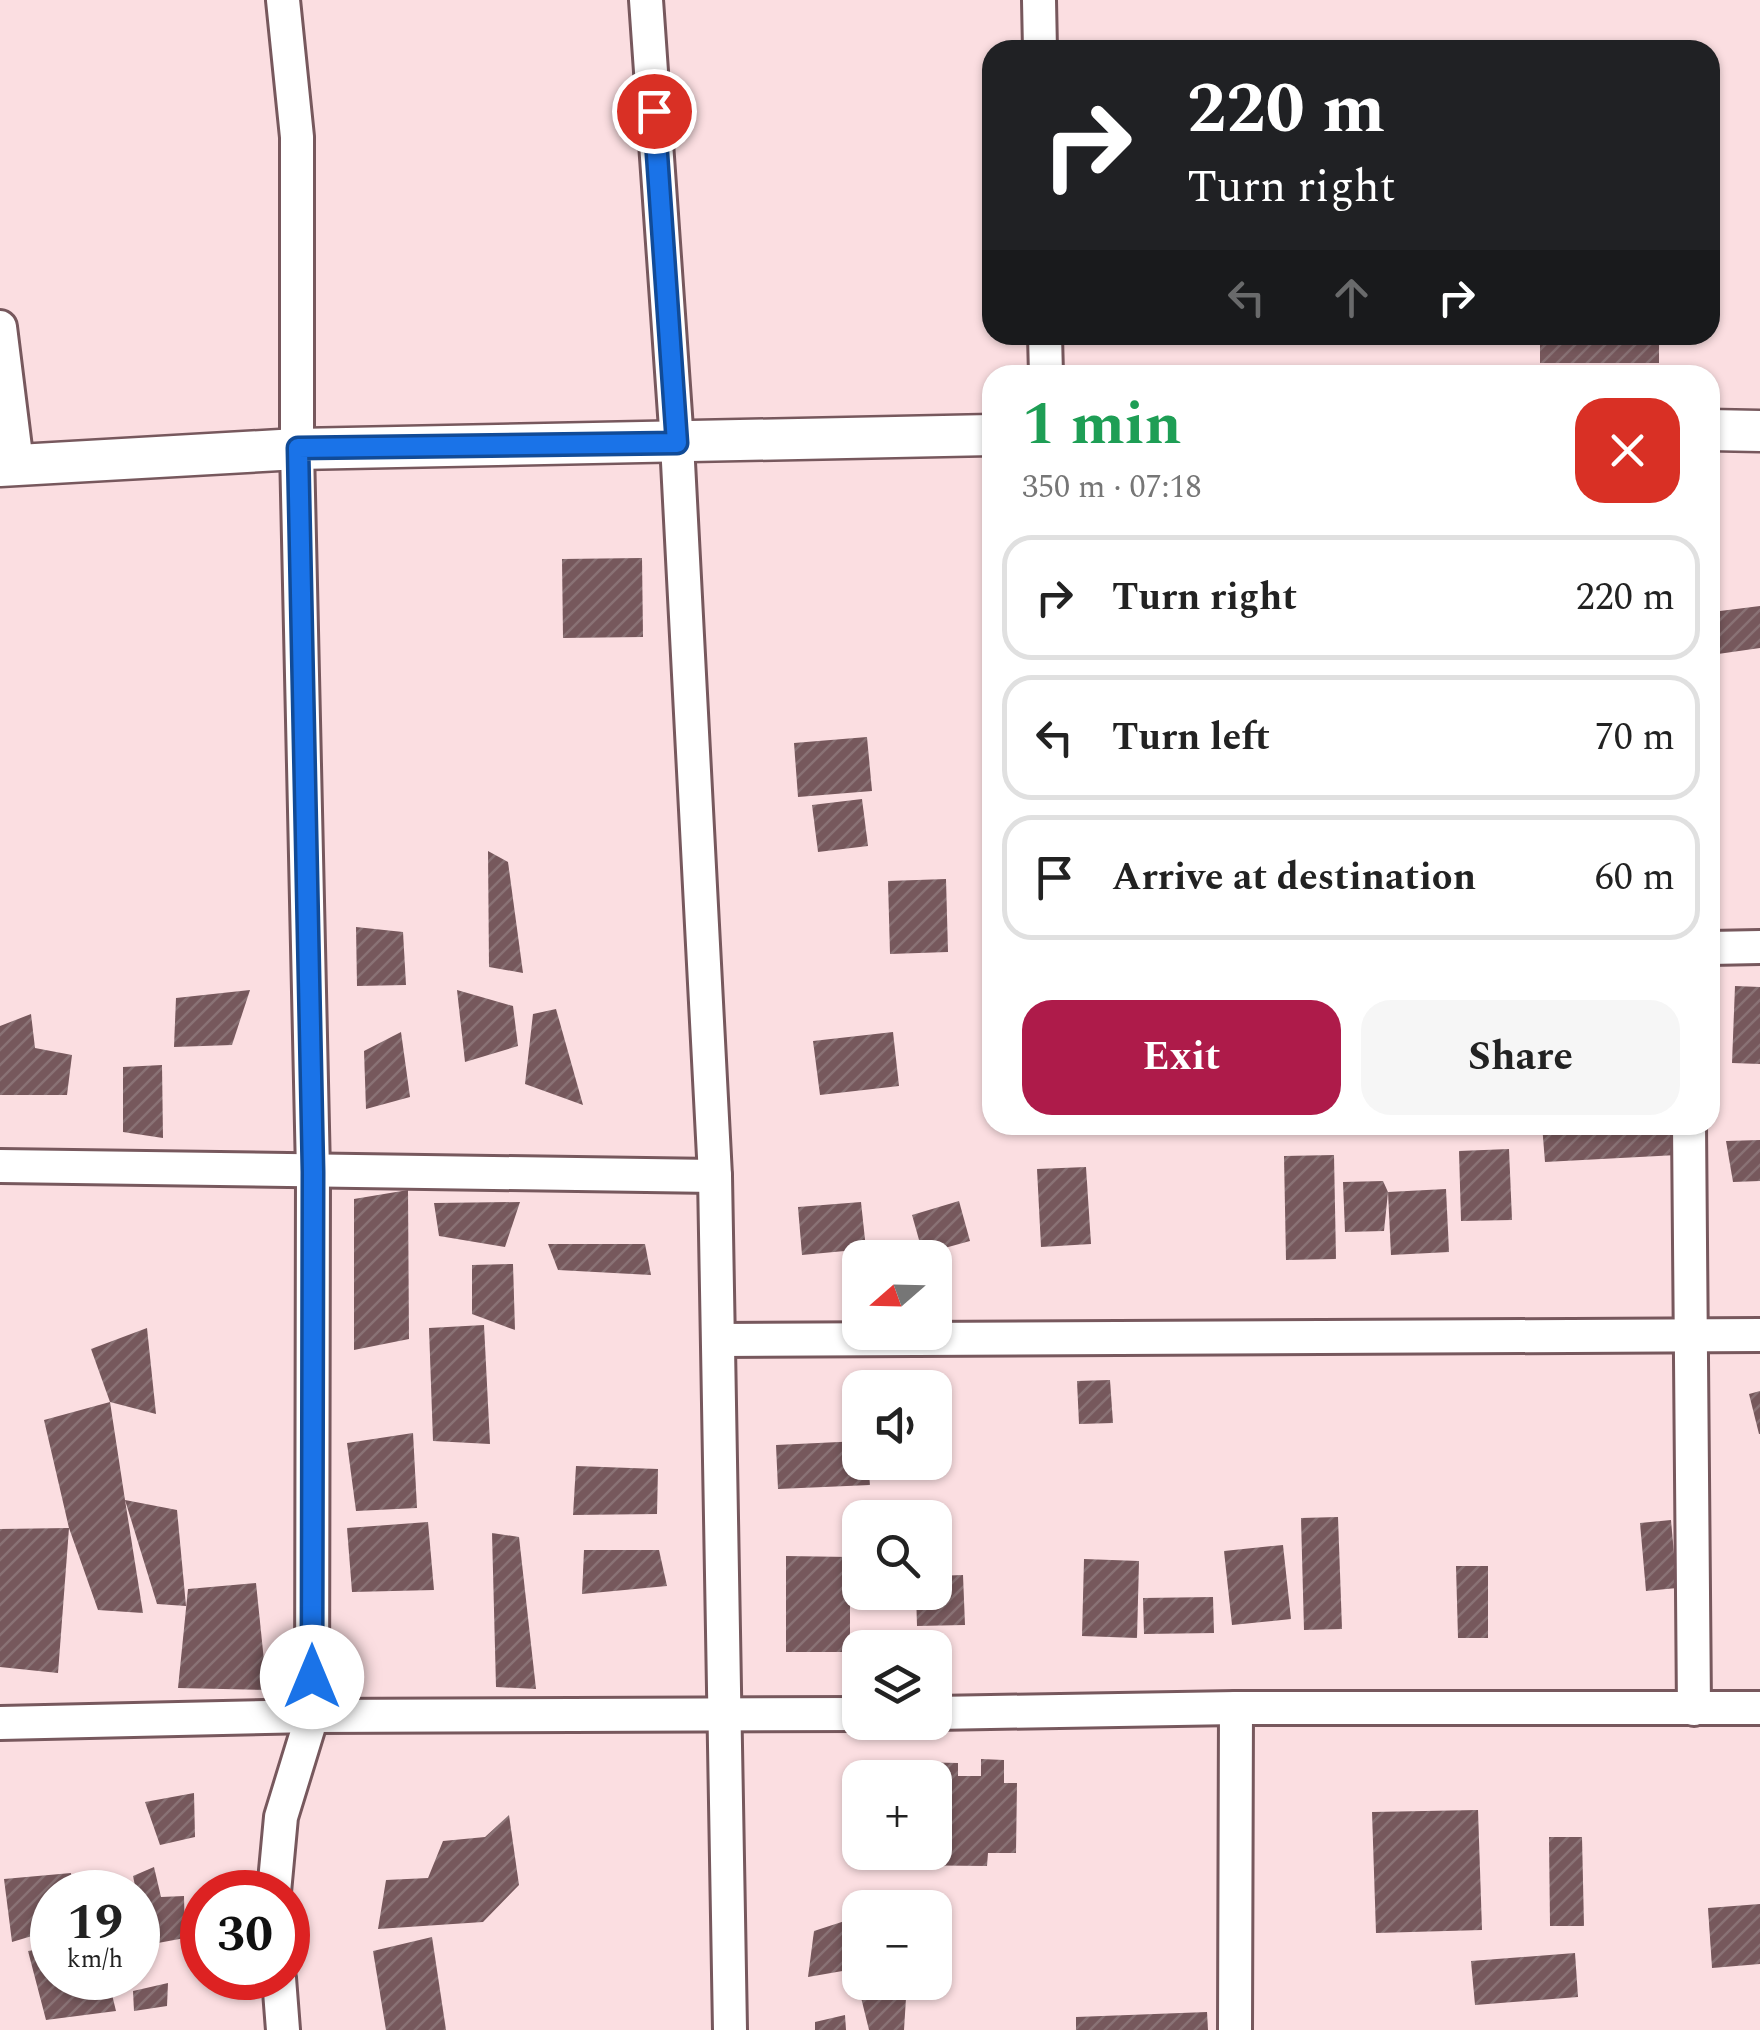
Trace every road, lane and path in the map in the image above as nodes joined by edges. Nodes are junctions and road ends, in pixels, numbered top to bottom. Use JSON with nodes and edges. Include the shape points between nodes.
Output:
{"nodes":[{"id":1,"x":283,"y":0,"type":"edge"},
{"id":2,"x":646,"y":0,"type":"edge"},
{"id":3,"x":1039,"y":0,"type":"edge"},
{"id":4,"x":1040,"y":40,"type":"edge"},
{"id":5,"x":0,"y":326,"type":"edge"},
{"id":6,"x":1720,"y":430,"type":"edge"},
{"id":7,"x":1760,"y":431,"type":"edge"},
{"id":8,"x":982,"y":435,"type":"edge"},
{"id":9,"x":677,"y":443,"type":"junction"},
{"id":10,"x":298,"y":448,"type":"junction"},
{"id":11,"x":9,"y":465,"type":"edge"},
{"id":12,"x":1760,"y":947,"type":"edge"},
{"id":13,"x":1720,"y":948,"type":"edge"},
{"id":14,"x":1689,"y":1135,"type":"edge"},
{"id":15,"x":0,"y":1166,"type":"edge"},
{"id":16,"x":313,"y":1172,"type":"junction"},
{"id":17,"x":716,"y":1176,"type":"junction"},
{"id":18,"x":1760,"y":1335,"type":"edge"},
{"id":19,"x":1691,"y":1336,"type":"junction"},
{"id":20,"x":719,"y":1340,"type":"junction"},
{"id":21,"x":1236,"y":1708,"type":"junction"},
{"id":22,"x":1694,"y":1708,"type":"junction"},
{"id":23,"x":1760,"y":1708,"type":"edge"},
{"id":24,"x":952,"y":1713,"type":"edge"},
{"id":25,"x":842,"y":1714,"type":"edge"},
{"id":26,"x":312,"y":1716,"type":"junction"},
{"id":27,"x":723,"y":1716,"type":"junction"},
{"id":28,"x":0,"y":1723,"type":"edge"},
{"id":29,"x":276,"y":1870,"type":"edge"},
{"id":30,"x":281,"y":2000,"type":"edge"},
{"id":31,"x":283,"y":2030,"type":"edge"},
{"id":32,"x":730,"y":2030,"type":"edge"},
{"id":33,"x":1235,"y":2030,"type":"edge"}],
"edges":[{"from":1,"to":10,"type":"street","via":[[296,137]]},
{"from":2,"to":9,"type":"street"},
{"from":3,"to":4,"type":"street"},
{"from":5,"to":11,"type":"street"},
{"from":6,"to":7,"type":"street"},
{"from":8,"to":9,"type":"street"},
{"from":9,"to":10,"type":"street"},
{"from":9,"to":17,"type":"street"},
{"from":10,"to":11,"type":"street"},
{"from":10,"to":16,"type":"street"},
{"from":12,"to":13,"type":"street"},
{"from":14,"to":19,"type":"street"},
{"from":15,"to":16,"type":"street"},
{"from":16,"to":17,"type":"street"},
{"from":16,"to":26,"type":"street"},
{"from":17,"to":20,"type":"street"},
{"from":18,"to":19,"type":"street"},
{"from":19,"to":20,"type":"street"},
{"from":19,"to":22,"type":"street"},
{"from":20,"to":27,"type":"street"},
{"from":21,"to":22,"type":"street"},
{"from":21,"to":24,"type":"street"},
{"from":21,"to":33,"type":"street"},
{"from":22,"to":23,"type":"street"},
{"from":25,"to":27,"type":"street"},
{"from":26,"to":27,"type":"street"},
{"from":26,"to":28,"type":"street"},
{"from":26,"to":29,"type":"street","via":[[281,1816]]},
{"from":27,"to":32,"type":"street"},
{"from":30,"to":31,"type":"street"}]}
